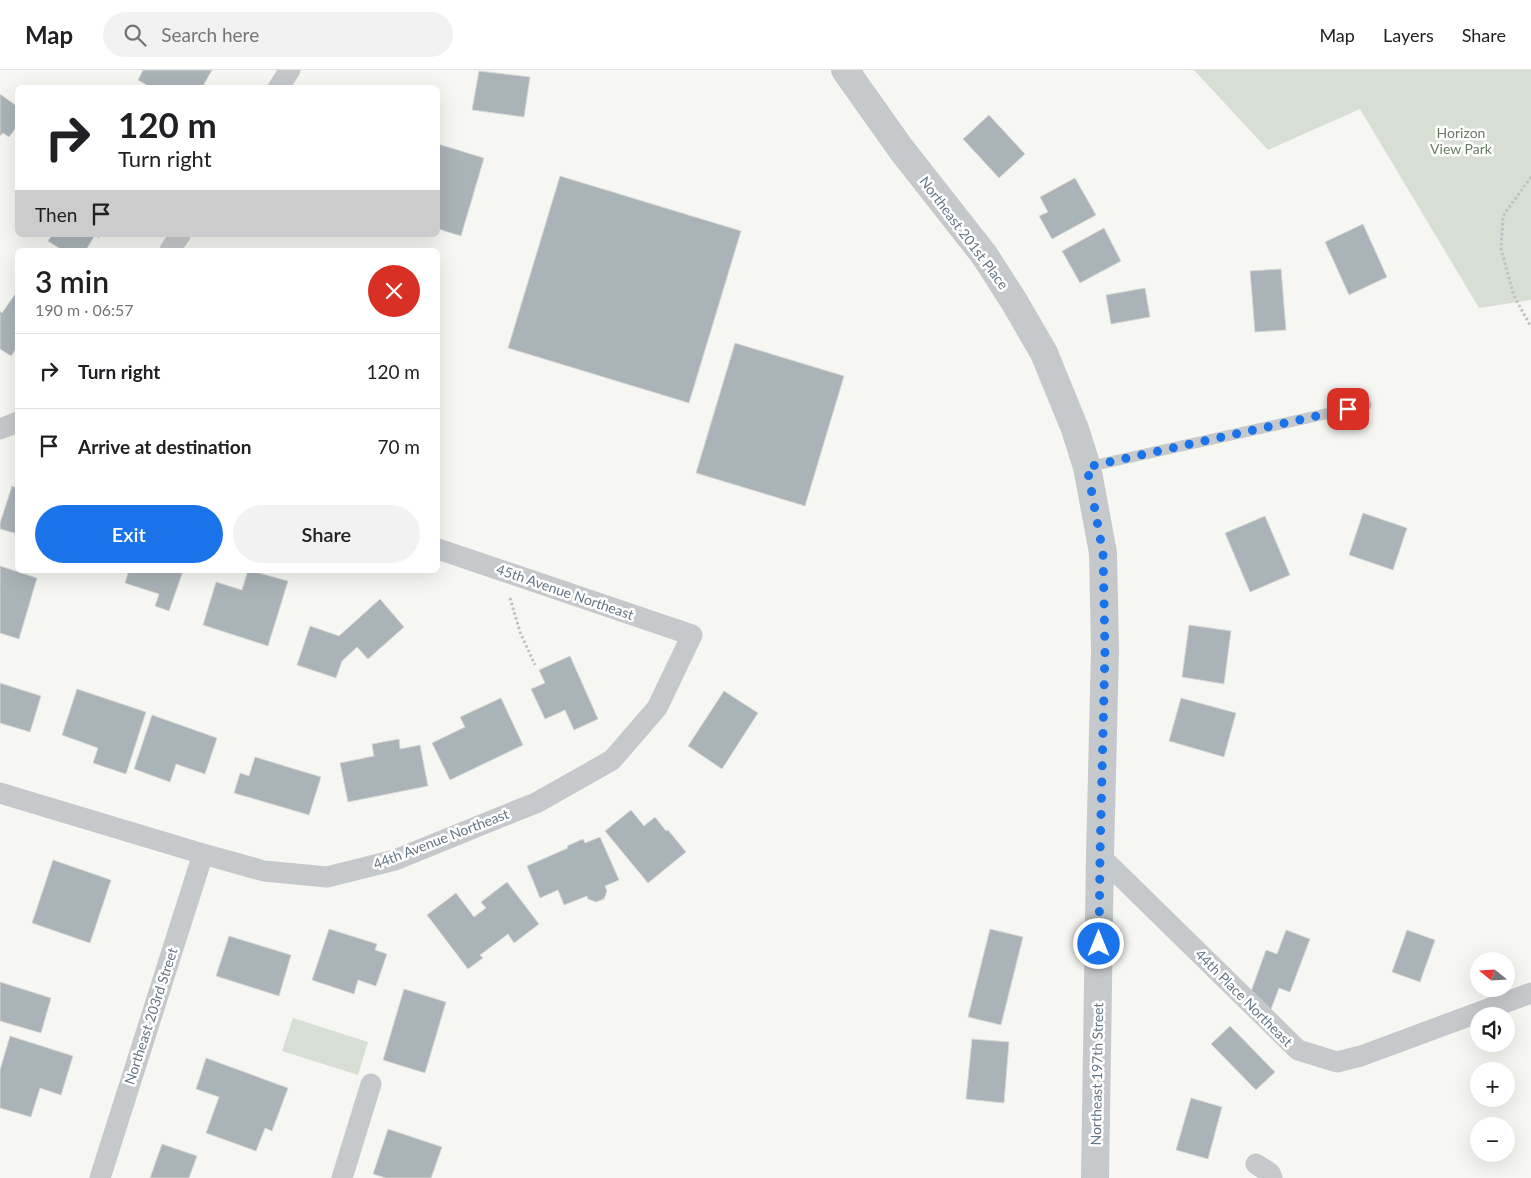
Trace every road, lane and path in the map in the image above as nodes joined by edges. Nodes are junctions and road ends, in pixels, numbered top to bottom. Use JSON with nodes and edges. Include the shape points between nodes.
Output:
{"nodes":[{"id":1,"x":290,"y":70,"type":"edge"},
{"id":2,"x":844,"y":70,"type":"edge"},
{"id":3,"x":280,"y":85,"type":"edge"},
{"id":4,"x":1531,"y":176,"type":"edge"},
{"id":5,"x":179,"y":237,"type":"edge"},
{"id":6,"x":171,"y":248,"type":"edge"},
{"id":7,"x":1531,"y":327,"type":"edge"},
{"id":8,"x":1366,"y":405,"type":"dead end"},
{"id":9,"x":0,"y":409,"type":"edge"},
{"id":10,"x":15,"y":415,"type":"edge"},
{"id":11,"x":15,"y":423,"type":"edge"},
{"id":12,"x":0,"y":429,"type":"edge"},
{"id":13,"x":1087,"y":467,"type":"junction"},
{"id":14,"x":440,"y":550,"type":"edge"},
{"id":15,"x":501,"y":570,"type":"junction"},
{"id":16,"x":692,"y":635,"type":"joint"},
{"id":17,"x":535,"y":665,"type":"dead end"},
{"id":18,"x":0,"y":793,"type":"edge"},
{"id":19,"x":203,"y":854,"type":"junction"},
{"id":20,"x":1100,"y":856,"type":"junction"},
{"id":21,"x":1099,"y":970,"type":"joint"},
{"id":22,"x":1531,"y":993,"type":"edge"},
{"id":23,"x":371,"y":1084,"type":"dead end"},
{"id":24,"x":100,"y":1178,"type":"edge"},
{"id":25,"x":342,"y":1178,"type":"edge"},
{"id":26,"x":1095,"y":1178,"type":"edge"}],
"edges":[{"from":1,"to":3,"type":"street"},
{"from":2,"to":13,"type":"street","name":"Northeast 201st Place","via":[[901,150],[985,256],[1015,303],[1044,352]]},
{"from":4,"to":7,"type":"path","via":[[1503,216],[1501,249],[1514,296]]},
{"from":5,"to":6,"type":"street"},
{"from":8,"to":13,"type":"lane"},
{"from":9,"to":10,"type":"street"},
{"from":11,"to":12,"type":"street"},
{"from":13,"to":20,"type":"street","name":"Northeast 201st Place","via":[[1103,553],[1105,650]]},
{"from":14,"to":15,"type":"street","name":"45th Avenue Northeast"},
{"from":15,"to":16,"type":"street","name":"45th Avenue Northeast"},
{"from":15,"to":17,"type":"path","via":[[520,632]]},
{"from":16,"to":19,"type":"street","name":"44th Avenue Northeast","via":[[657,708],[612,760],[536,803],[395,860],[327,877],[264,871]]},
{"from":18,"to":19,"type":"street","name":"44th Avenue Northeast"},
{"from":19,"to":24,"type":"street","name":"Northeast 203rd Street"},
{"from":20,"to":21,"type":"street","name":"Northeast 201st Place"},
{"from":20,"to":22,"type":"street","name":"44th Place Northeast","via":[[1298,1050],[1337,1062]]},
{"from":21,"to":26,"type":"street","name":"Northeast 197th Street"},
{"from":23,"to":25,"type":"street"}]}
